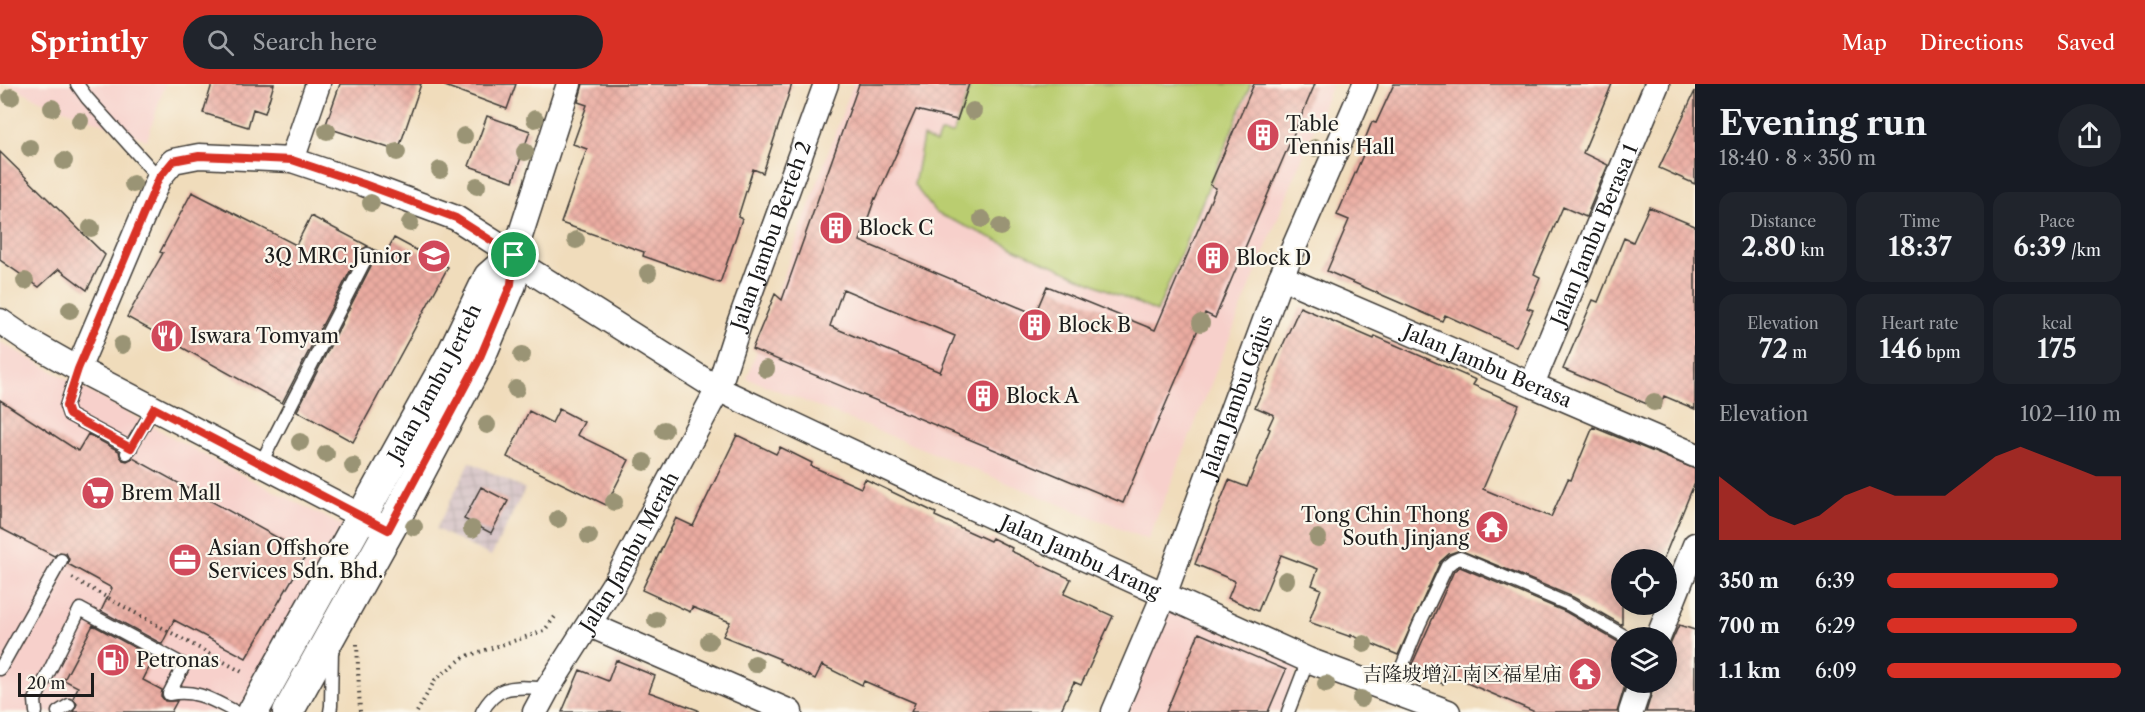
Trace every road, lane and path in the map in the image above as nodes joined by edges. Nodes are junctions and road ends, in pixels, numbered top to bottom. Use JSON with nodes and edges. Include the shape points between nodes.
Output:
{"nodes":[{"id":1,"x":77,"y":84,"type":"edge"},
{"id":2,"x":318,"y":84,"type":"edge"},
{"id":3,"x":569,"y":84,"type":"edge"},
{"id":4,"x":826,"y":84,"type":"edge"},
{"id":5,"x":1365,"y":84,"type":"edge"},
{"id":6,"x":1657,"y":84,"type":"edge"},
{"id":7,"x":292,"y":160,"type":"junction"},
{"id":8,"x":159,"y":178,"type":"junction"},
{"id":9,"x":368,"y":254,"type":"dead end"},
{"id":10,"x":514,"y":255,"type":"junction"},
{"id":11,"x":1281,"y":278,"type":"junction"},
{"id":12,"x":0,"y":321,"type":"edge"},
{"id":13,"x":78,"y":369,"type":"junction"},
{"id":14,"x":1532,"y":384,"type":"junction"},
{"id":15,"x":718,"y":389,"type":"junction"},
{"id":16,"x":154,"y":408,"type":"junction"},
{"id":17,"x":1695,"y":455,"type":"edge"},
{"id":18,"x":261,"y":463,"type":"junction"},
{"id":19,"x":362,"y":516,"type":"junction"},
{"id":20,"x":388,"y":530,"type":"junction"},
{"id":21,"x":1695,"y":545,"type":"edge"},
{"id":22,"x":59,"y":565,"type":"joint"},
{"id":23,"x":1164,"y":595,"type":"junction"},
{"id":24,"x":557,"y":614,"type":"dead end"},
{"id":25,"x":590,"y":625,"type":"junction"},
{"id":26,"x":1662,"y":627,"type":"edge"},
{"id":27,"x":1611,"y":628,"type":"edge"},
{"id":28,"x":345,"y":634,"type":"junction"},
{"id":29,"x":1308,"y":660,"type":"junction"},
{"id":30,"x":0,"y":669,"type":"edge"},
{"id":31,"x":244,"y":673,"type":"dead end"},
{"id":32,"x":548,"y":688,"type":"junction"},
{"id":33,"x":1392,"y":691,"type":"junction"},
{"id":34,"x":1637,"y":693,"type":"edge"},
{"id":35,"x":36,"y":712,"type":"edge"},
{"id":36,"x":236,"y":712,"type":"edge"},
{"id":37,"x":253,"y":712,"type":"edge"},
{"id":38,"x":288,"y":712,"type":"edge"},
{"id":39,"x":330,"y":712,"type":"edge"},
{"id":40,"x":360,"y":712,"type":"edge"},
{"id":41,"x":417,"y":712,"type":"edge"},
{"id":42,"x":482,"y":712,"type":"edge"},
{"id":43,"x":535,"y":712,"type":"edge"},
{"id":44,"x":790,"y":712,"type":"edge"},
{"id":45,"x":1114,"y":712,"type":"edge"},
{"id":46,"x":1288,"y":712,"type":"edge"},
{"id":47,"x":1448,"y":712,"type":"edge"},
{"id":48,"x":1630,"y":712,"type":"edge"}],
"edges":[{"from":1,"to":8,"type":"lane"},
{"from":2,"to":7,"type":"street"},
{"from":3,"to":10,"type":"street"},
{"from":4,"to":15,"type":"street","name":"Jalan Jambu Berteh 2"},
{"from":5,"to":11,"type":"street","name":"Jalan Jambu Gajus"},
{"from":6,"to":14,"type":"street","name":"Jalan Jambu Berasa 1"},
{"from":7,"to":8,"type":"street","name":"Jalan Jambu Arang","via":[[199,156],[173,161]]},
{"from":7,"to":10,"type":"street","name":"Jalan Jambu Arang","via":[[456,218]]},
{"from":8,"to":13,"type":"street"},
{"from":9,"to":18,"type":"lane"},
{"from":10,"to":15,"type":"street","name":"Jalan Jambu Arang","via":[[526,268]]},
{"from":10,"to":19,"type":"street","name":"Jalan Jambu Jerteh","via":[[489,277],[453,352]]},
{"from":10,"to":20,"type":"street","name":"Jalan Jambu Jerteh","via":[[511,284],[478,362]]},
{"from":11,"to":14,"type":"street","name":"Jalan Jambu Berasa"},
{"from":11,"to":23,"type":"street","name":"Jalan Jambu Gajus"},
{"from":12,"to":13,"type":"street"},
{"from":13,"to":16,"type":"street"},
{"from":13,"to":16,"type":"lane","via":[[66,406],[69,415],[129,451]]},
{"from":14,"to":17,"type":"street","name":"Jalan Jambu Berasa"},
{"from":15,"to":23,"type":"street","name":"Jalan Jambu Arang"},
{"from":15,"to":25,"type":"street","name":"Jalan Jambu Merah"},
{"from":16,"to":18,"type":"street"},
{"from":18,"to":19,"type":"street"},
{"from":19,"to":20,"type":"street"},
{"from":19,"to":37,"type":"street","name":"Jalan Jambu Jerteh"},
{"from":20,"to":28,"type":"street","name":"Jalan Jambu Jerteh"},
{"from":21,"to":26,"type":"street"},
{"from":22,"to":30,"type":"lane"},
{"from":22,"to":31,"type":"path"},
{"from":23,"to":29,"type":"street","name":"Jalan Jambu Arang"},
{"from":23,"to":45,"type":"street","name":"Jalan Jambu Gajus"},
{"from":24,"to":41,"type":"path","via":[[544,630],[464,657],[435,680]]},
{"from":25,"to":32,"type":"street","name":"Jalan Jambu Merah"},
{"from":25,"to":44,"type":"street"},
{"from":27,"to":33,"type":"lane","via":[[1569,605],[1460,558],[1447,566]]},
{"from":28,"to":38,"type":"street","name":"Jalan Jambu Jerteh"},
{"from":28,"to":39,"type":"lane"},
{"from":28,"to":40,"type":"path"},
{"from":29,"to":33,"type":"street","name":"Jalan Jambu Arang"},
{"from":29,"to":46,"type":"lane"},
{"from":32,"to":42,"type":"lane","via":[[506,688]]},
{"from":32,"to":43,"type":"street","name":"Jalan Jambu Merah"},
{"from":33,"to":47,"type":"street","name":"Jalan Jambu Arang"},
{"from":34,"to":48,"type":"street"},
{"from":35,"to":36,"type":"lane","via":[[35,700],[80,609],[184,665],[169,694],[198,693]]}]}
